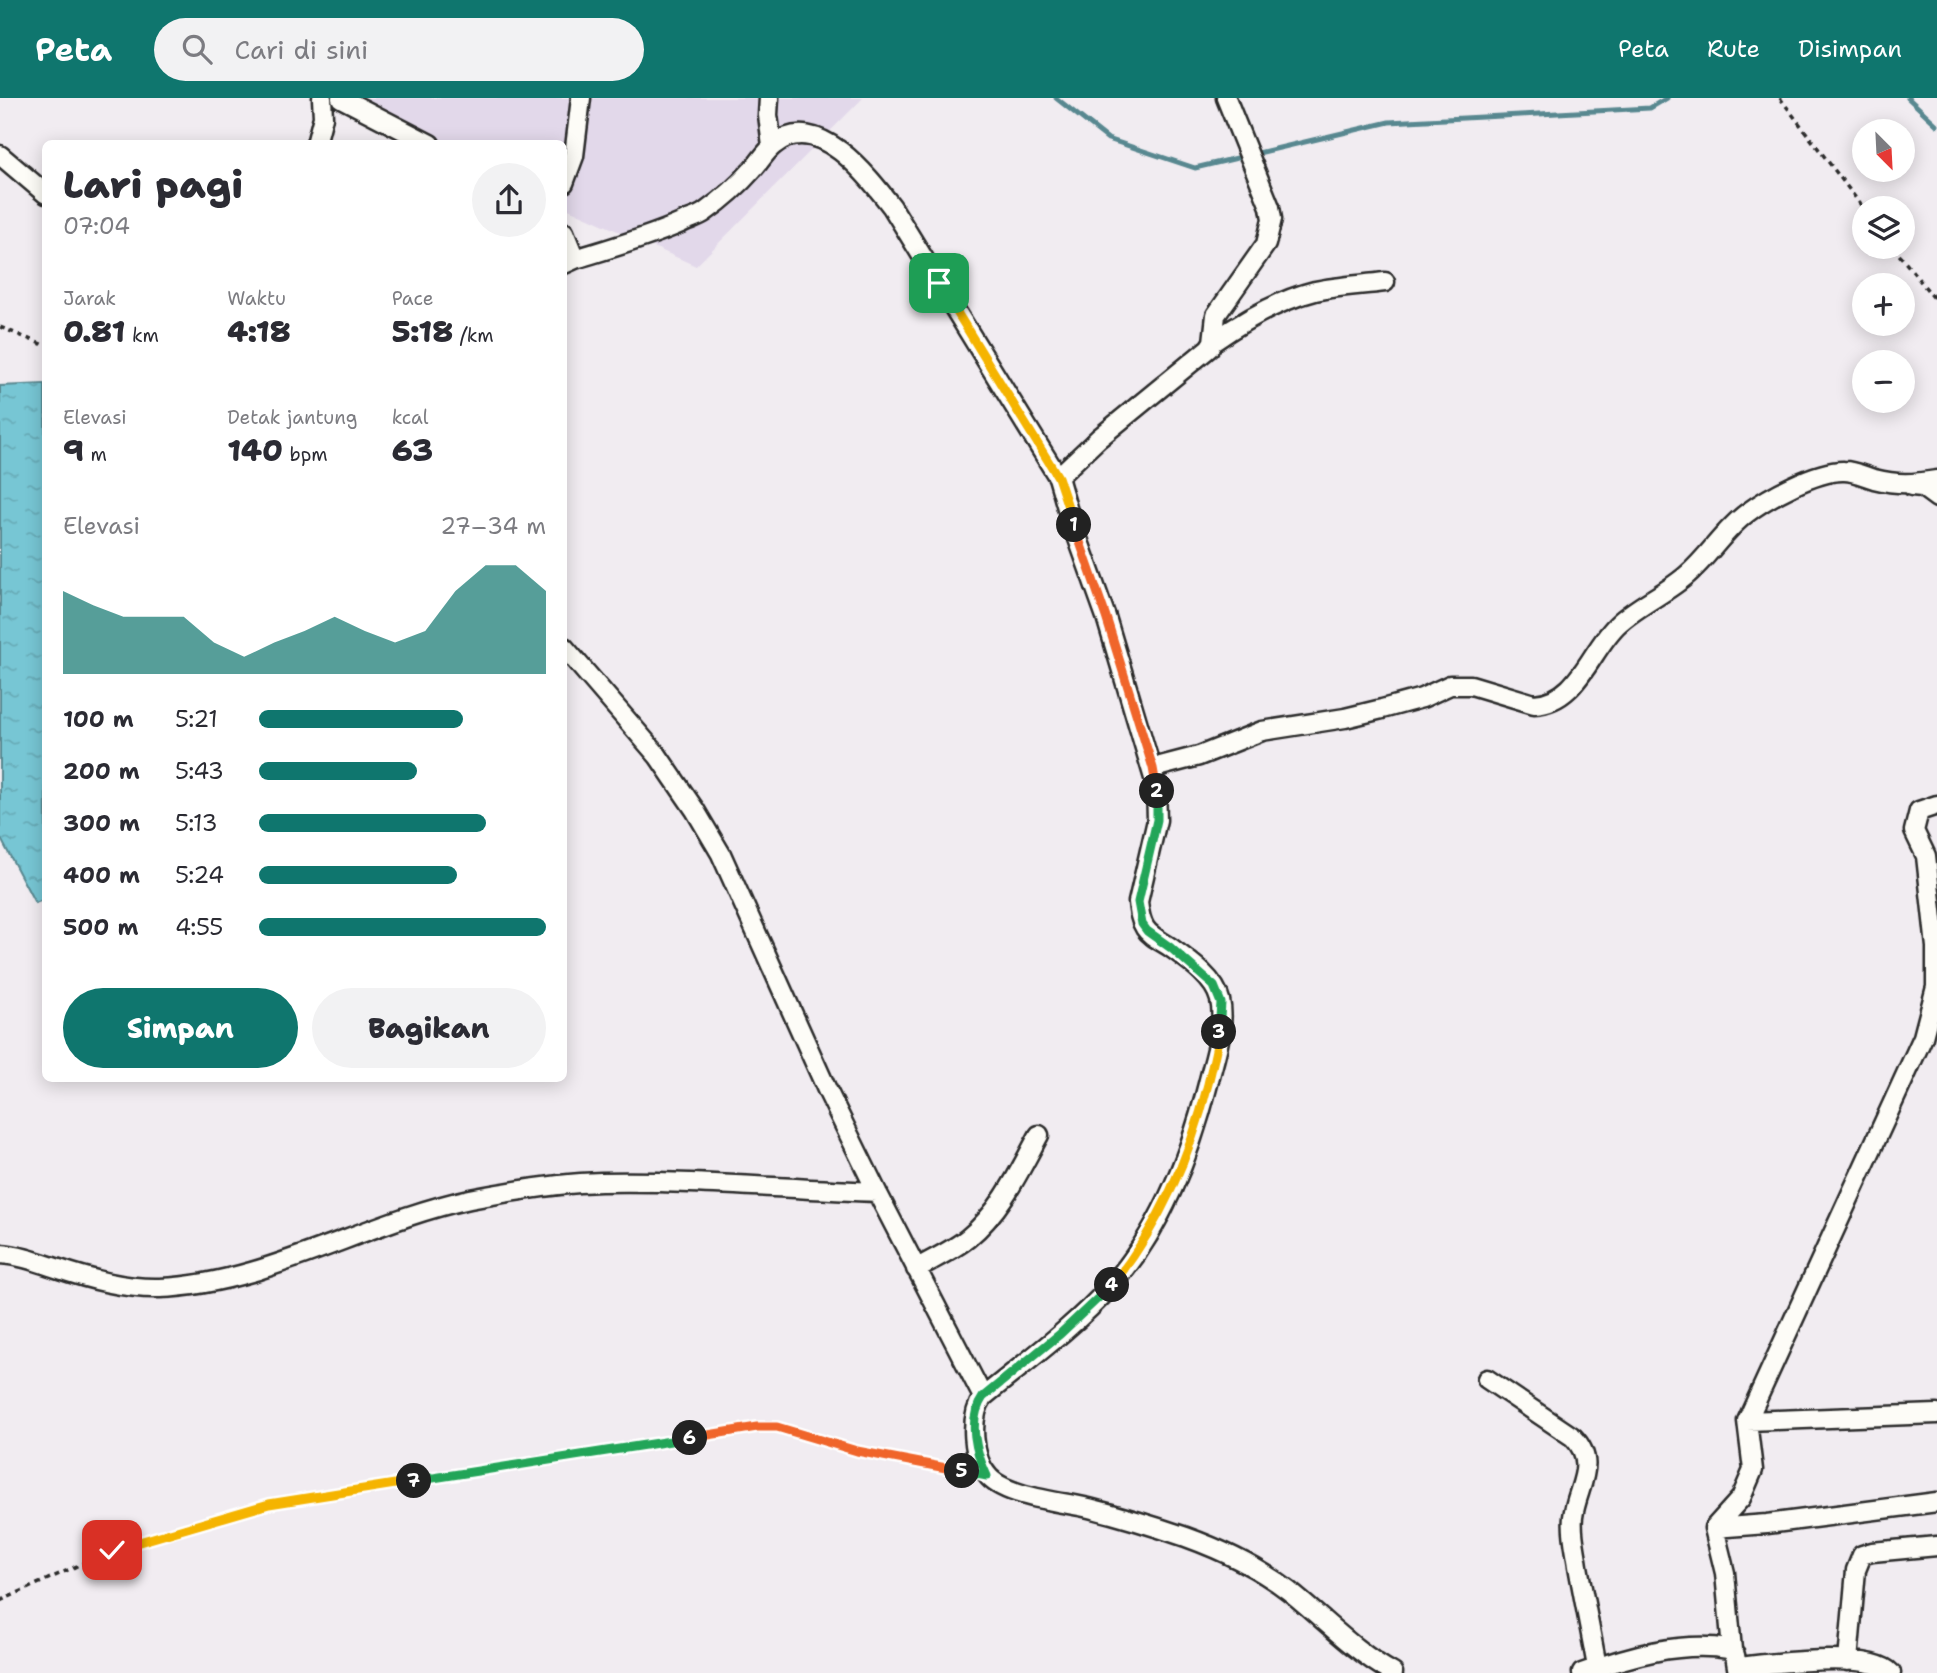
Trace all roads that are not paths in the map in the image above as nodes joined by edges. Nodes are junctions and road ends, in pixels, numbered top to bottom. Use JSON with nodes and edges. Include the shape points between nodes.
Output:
{"nodes":[{"id":1,"x":322,"y":98,"type":"edge"},
{"id":2,"x":341,"y":98,"type":"edge"},
{"id":3,"x":581,"y":98,"type":"edge"},
{"id":4,"x":769,"y":98,"type":"edge"},
{"id":5,"x":1226,"y":98,"type":"edge"},
{"id":6,"x":317,"y":140,"type":"edge"},
{"id":7,"x":422,"y":140,"type":"edge"},
{"id":8,"x":772,"y":146,"type":"junction"},
{"id":9,"x":0,"y":155,"type":"edge"},
{"id":10,"x":567,"y":175,"type":"edge"},
{"id":11,"x":42,"y":191,"type":"edge"},
{"id":12,"x":569,"y":261,"type":"edge"},
{"id":13,"x":1385,"y":282,"type":"dead end"},
{"id":14,"x":1213,"y":342,"type":"junction"},
{"id":15,"x":1058,"y":477,"type":"junction"},
{"id":16,"x":1937,"y":480,"type":"edge"},
{"id":17,"x":1909,"y":485,"type":"junction"},
{"id":18,"x":1937,"y":498,"type":"edge"},
{"id":19,"x":567,"y":651,"type":"edge"},
{"id":20,"x":1153,"y":768,"type":"junction"},
{"id":21,"x":1937,"y":805,"type":"edge"},
{"id":22,"x":1039,"y":1135,"type":"dead end"},
{"id":23,"x":877,"y":1192,"type":"junction"},
{"id":24,"x":0,"y":1254,"type":"edge"},
{"id":25,"x":916,"y":1269,"type":"junction"},
{"id":26,"x":1487,"y":1379,"type":"dead end"},
{"id":27,"x":983,"y":1397,"type":"junction"},
{"id":28,"x":1937,"y":1414,"type":"edge"},
{"id":29,"x":1747,"y":1421,"type":"junction"},
{"id":30,"x":1937,"y":1502,"type":"edge"},
{"id":31,"x":1714,"y":1528,"type":"junction"},
{"id":32,"x":1937,"y":1546,"type":"edge"},
{"id":33,"x":1848,"y":1661,"type":"junction"},
{"id":34,"x":1736,"y":1663,"type":"edge"},
{"id":35,"x":1590,"y":1670,"type":"edge"},
{"id":36,"x":1393,"y":1673,"type":"edge"},
{"id":37,"x":1891,"y":1673,"type":"edge"}],
"edges":[{"from":1,"to":6,"type":"street"},
{"from":2,"to":7,"type":"street"},
{"from":3,"to":10,"type":"street","via":[[574,156]]},
{"from":4,"to":8,"type":"street"},
{"from":5,"to":14,"type":"street","via":[[1272,219],[1255,263],[1216,315]]},
{"from":8,"to":12,"type":"street","via":[[752,171],[702,214],[659,233]]},
{"from":8,"to":15,"type":"street","via":[[792,136],[804,136],[831,145],[866,174],[909,234]]},
{"from":9,"to":11,"type":"street"},
{"from":13,"to":14,"type":"street","via":[[1316,291],[1293,299]]},
{"from":14,"to":15,"type":"street"},
{"from":15,"to":20,"type":"street"},
{"from":16,"to":17,"type":"street"},
{"from":17,"to":18,"type":"street","via":[[1922,487]]},
{"from":17,"to":20,"type":"street","via":[[1834,471],[1758,506],[1689,574],[1616,625],[1571,687],[1545,704],[1471,685],[1450,685],[1382,709],[1262,731]]},
{"from":19,"to":23,"type":"street","via":[[658,756],[722,854]]},
{"from":20,"to":27,"type":"street","via":[[1157,820],[1139,914],[1147,931],[1214,986],[1221,1003],[1218,1042],[1199,1121],[1165,1205],[1111,1286]]},
{"from":21,"to":29,"type":"street","via":[[1919,811],[1914,831],[1926,856],[1936,947],[1936,987],[1923,1037]]},
{"from":22,"to":25,"type":"street","via":[[984,1224]]},
{"from":23,"to":24,"type":"street","via":[[599,1182],[530,1189],[417,1213],[234,1278],[158,1288],[124,1286]]},
{"from":23,"to":25,"type":"street"},
{"from":25,"to":27,"type":"street"},
{"from":26,"to":35,"type":"street","via":[[1582,1446],[1585,1476],[1572,1530]]},
{"from":27,"to":36,"type":"street","via":[[974,1427],[978,1458],[996,1484],[1111,1514],[1214,1548],[1270,1578]]},
{"from":28,"to":29,"type":"street"},
{"from":29,"to":31,"type":"street","via":[[1753,1470],[1741,1498]]},
{"from":30,"to":31,"type":"street"},
{"from":31,"to":34,"type":"street","via":[[1725,1573]]},
{"from":32,"to":33,"type":"street","via":[[1862,1555],[1856,1570]]},
{"from":33,"to":34,"type":"street"},
{"from":33,"to":37,"type":"street","via":[[1874,1664]]},
{"from":34,"to":35,"type":"street","via":[[1726,1648],[1687,1647]]}]}
